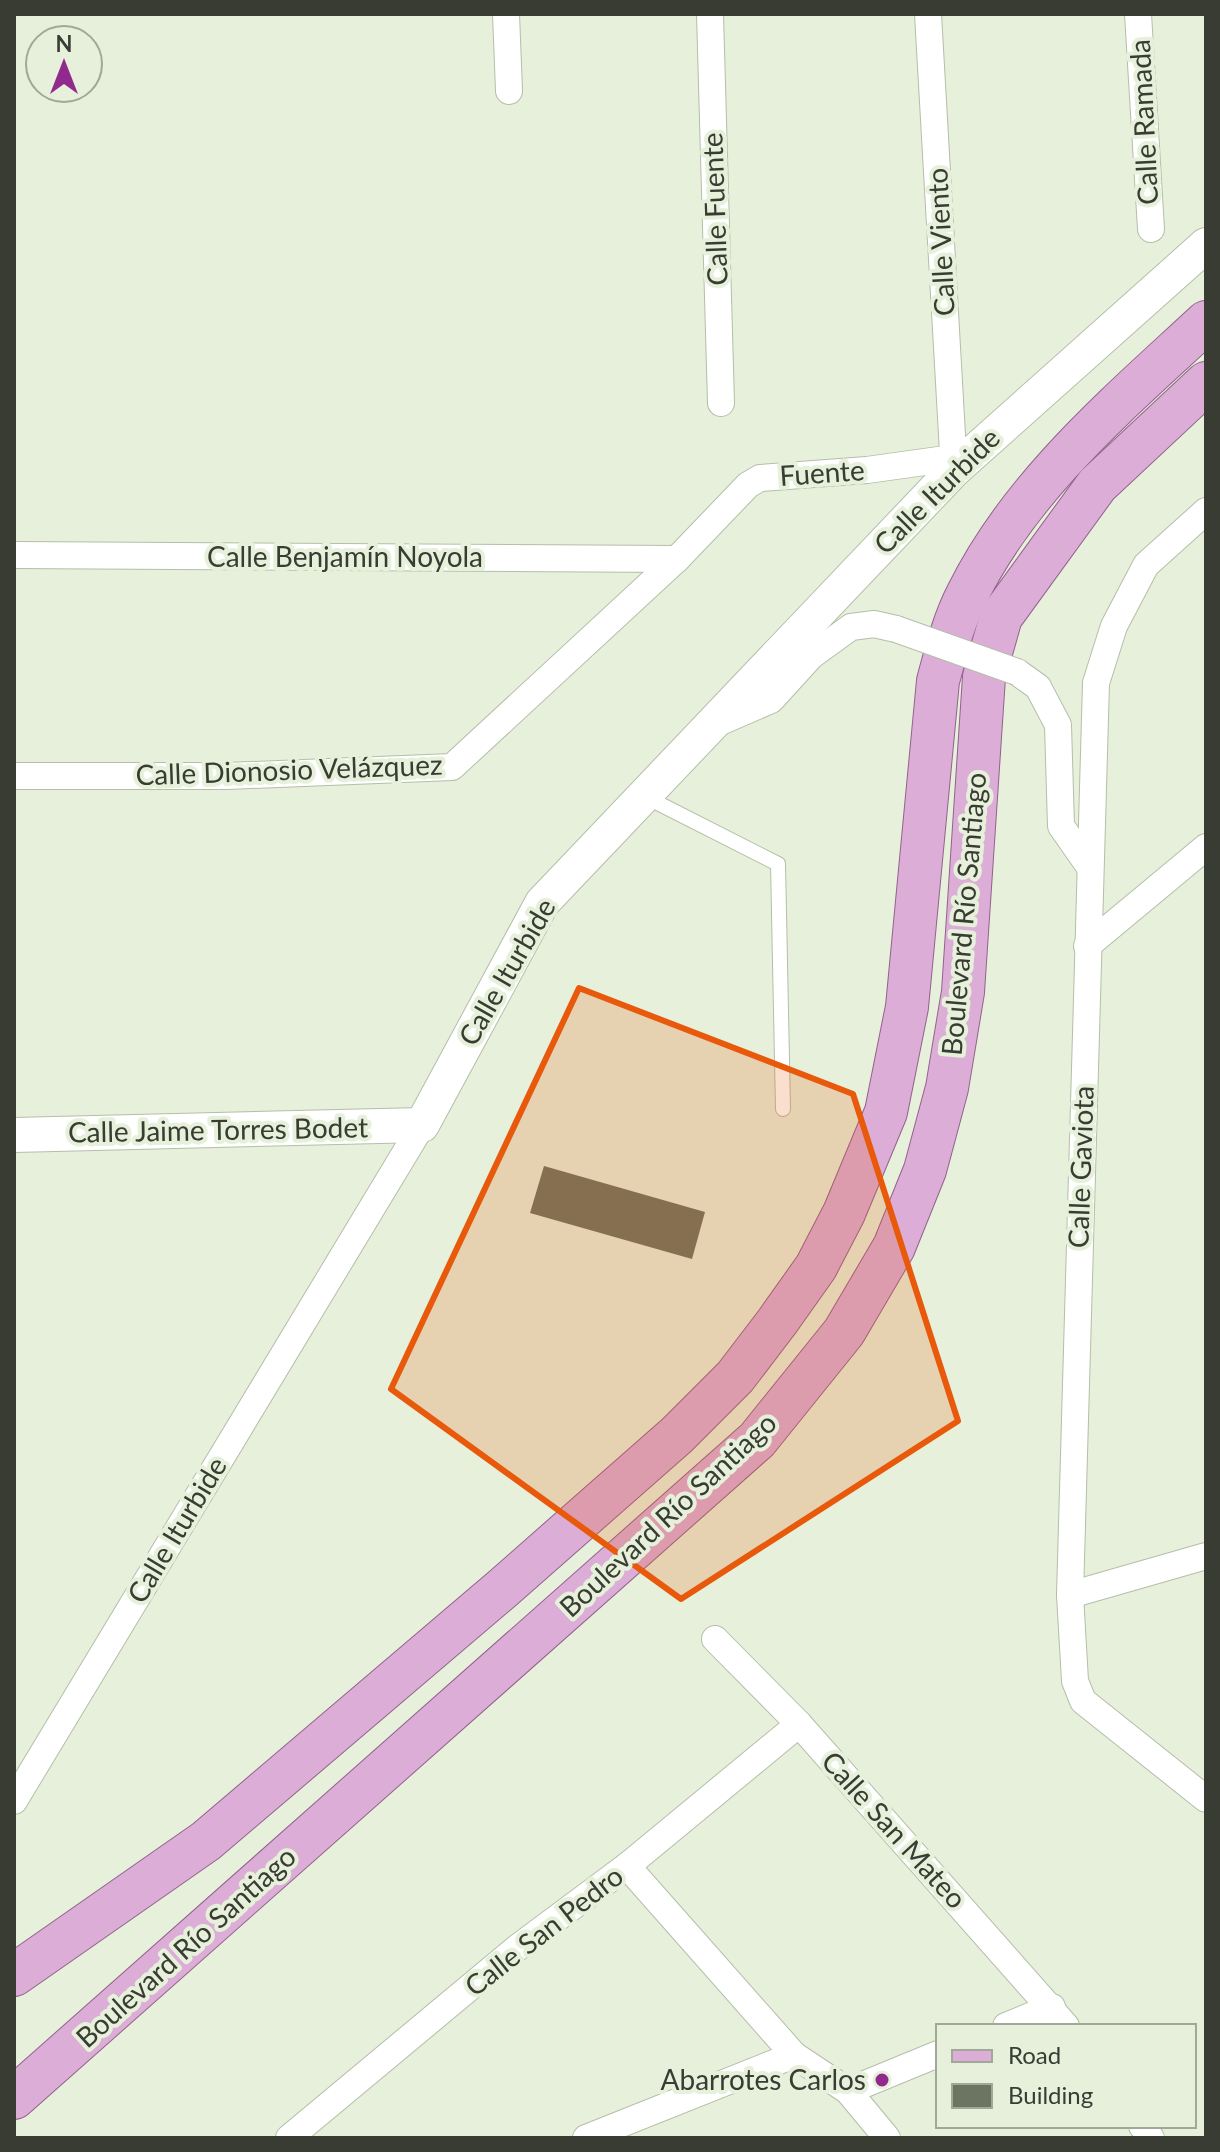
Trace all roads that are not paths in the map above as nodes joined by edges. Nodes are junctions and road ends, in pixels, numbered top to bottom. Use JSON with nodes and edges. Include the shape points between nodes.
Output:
{"nodes":[{"id":1,"x":506,"y":14,"type":"edge"},
{"id":2,"x":710,"y":14,"type":"edge"},
{"id":3,"x":928,"y":14,"type":"edge"},
{"id":4,"x":1138,"y":14,"type":"edge"},
{"id":5,"x":509,"y":91,"type":"dead end"},
{"id":6,"x":1151,"y":229,"type":"dead end"},
{"id":7,"x":1206,"y":245,"type":"edge"},
{"id":8,"x":1206,"y":322,"type":"edge"},
{"id":9,"x":1206,"y":383,"type":"edge"},
{"id":10,"x":721,"y":403,"type":"dead end"},
{"id":11,"x":954,"y":464,"type":"junction"},
{"id":12,"x":1206,"y":511,"type":"edge"},
{"id":13,"x":14,"y":555,"type":"edge"},
{"id":14,"x":677,"y":559,"type":"junction"},
{"id":15,"x":709,"y":727,"type":"junction"},
{"id":16,"x":14,"y":776,"type":"edge"},
{"id":17,"x":644,"y":796,"type":"junction"},
{"id":18,"x":1206,"y":847,"type":"edge"},
{"id":19,"x":1089,"y":866,"type":"junction"},
{"id":20,"x":1087,"y":946,"type":"junction"},
{"id":21,"x":783,"y":1109,"type":"dead end"},
{"id":22,"x":422,"y":1125,"type":"junction"},
{"id":23,"x":14,"y":1135,"type":"edge"},
{"id":24,"x":1206,"y":1556,"type":"edge"},
{"id":25,"x":1070,"y":1595,"type":"junction"},
{"id":26,"x":715,"y":1639,"type":"dead end"},
{"id":27,"x":799,"y":1724,"type":"junction"},
{"id":28,"x":1206,"y":1799,"type":"edge"},
{"id":29,"x":14,"y":1801,"type":"edge"},
{"id":30,"x":627,"y":1866,"type":"junction"},
{"id":31,"x":14,"y":1975,"type":"edge"},
{"id":32,"x":1059,"y":2017,"type":"edge"},
{"id":33,"x":1018,"y":2024,"type":"edge"},
{"id":34,"x":794,"y":2055,"type":"junction"},
{"id":35,"x":936,"y":2055,"type":"edge"},
{"id":36,"x":848,"y":2091,"type":"junction"},
{"id":37,"x":14,"y":2098,"type":"edge"},
{"id":38,"x":289,"y":2138,"type":"edge"},
{"id":39,"x":586,"y":2138,"type":"edge"},
{"id":40,"x":887,"y":2138,"type":"edge"}],
"edges":[{"from":1,"to":5,"type":"street"},
{"from":2,"to":10,"type":"street","name":"Calle Fuente"},
{"from":3,"to":11,"type":"street","name":"Calle Viento"},
{"from":4,"to":6,"type":"street","name":"Calle Ramada"},
{"from":7,"to":11,"type":"street","name":"Calle Iturbide"},
{"from":8,"to":31,"type":"main road","name":"Boulevard Río Santiago","via":[[1077,442],[995,544],[966,596],[938,681],[907,1007],[886,1112],[816,1267],[777,1322],[735,1377],[677,1435],[502,1589],[206,1841]]},
{"from":9,"to":37,"type":"main road","name":"Boulevard Río Santiago","via":[[1097,485],[1001,617],[984,677],[963,992],[947,1088],[925,1170],[894,1247],[844,1332],[757,1440]]},
{"from":11,"to":14,"type":"street","name":"Fuente","via":[[760,478]]},
{"from":11,"to":15,"type":"street","name":"Calle Iturbide"},
{"from":12,"to":19,"type":"street","name":"Calle Gaviota","via":[[1146,565],[1114,626],[1096,683]]},
{"from":13,"to":14,"type":"street","name":"Calle Benjamín Noyola"},
{"from":14,"to":16,"type":"street","name":"Calle Dionosio Velázquez","via":[[452,767],[227,776]]},
{"from":15,"to":17,"type":"street","name":"Calle Iturbide"},
{"from":15,"to":19,"type":"street","bridge":true,"via":[[771,700],[811,656],[851,627],[874,624],[896,629],[1017,672],[1038,687],[1058,725],[1061,826]]},
{"from":17,"to":21,"type":"lane","via":[[778,864]]},
{"from":17,"to":22,"type":"street","name":"Calle Iturbide","via":[[542,903]]},
{"from":18,"to":20,"type":"street"},
{"from":19,"to":20,"type":"street","name":"Calle Gaviota"},
{"from":20,"to":25,"type":"street","name":"Calle Gaviota"},
{"from":22,"to":23,"type":"street","name":"Calle Jaime Torres Bodet"},
{"from":22,"to":29,"type":"street","name":"Calle Iturbide"},
{"from":24,"to":25,"type":"street"},
{"from":25,"to":28,"type":"street","name":"Calle Gaviota","via":[[1075,1681],[1083,1701]]},
{"from":26,"to":27,"type":"street","name":"Calle San Mateo"},
{"from":27,"to":30,"type":"street","name":"Calle San Pedro"},
{"from":27,"to":32,"type":"street","name":"Calle San Mateo"},
{"from":30,"to":34,"type":"street"},
{"from":30,"to":38,"type":"street","name":"Calle San Pedro","via":[[517,1948]]},
{"from":32,"to":33,"type":"street"},
{"from":34,"to":36,"type":"street"},
{"from":34,"to":39,"type":"street"},
{"from":35,"to":36,"type":"street"},
{"from":36,"to":40,"type":"street"}]}
